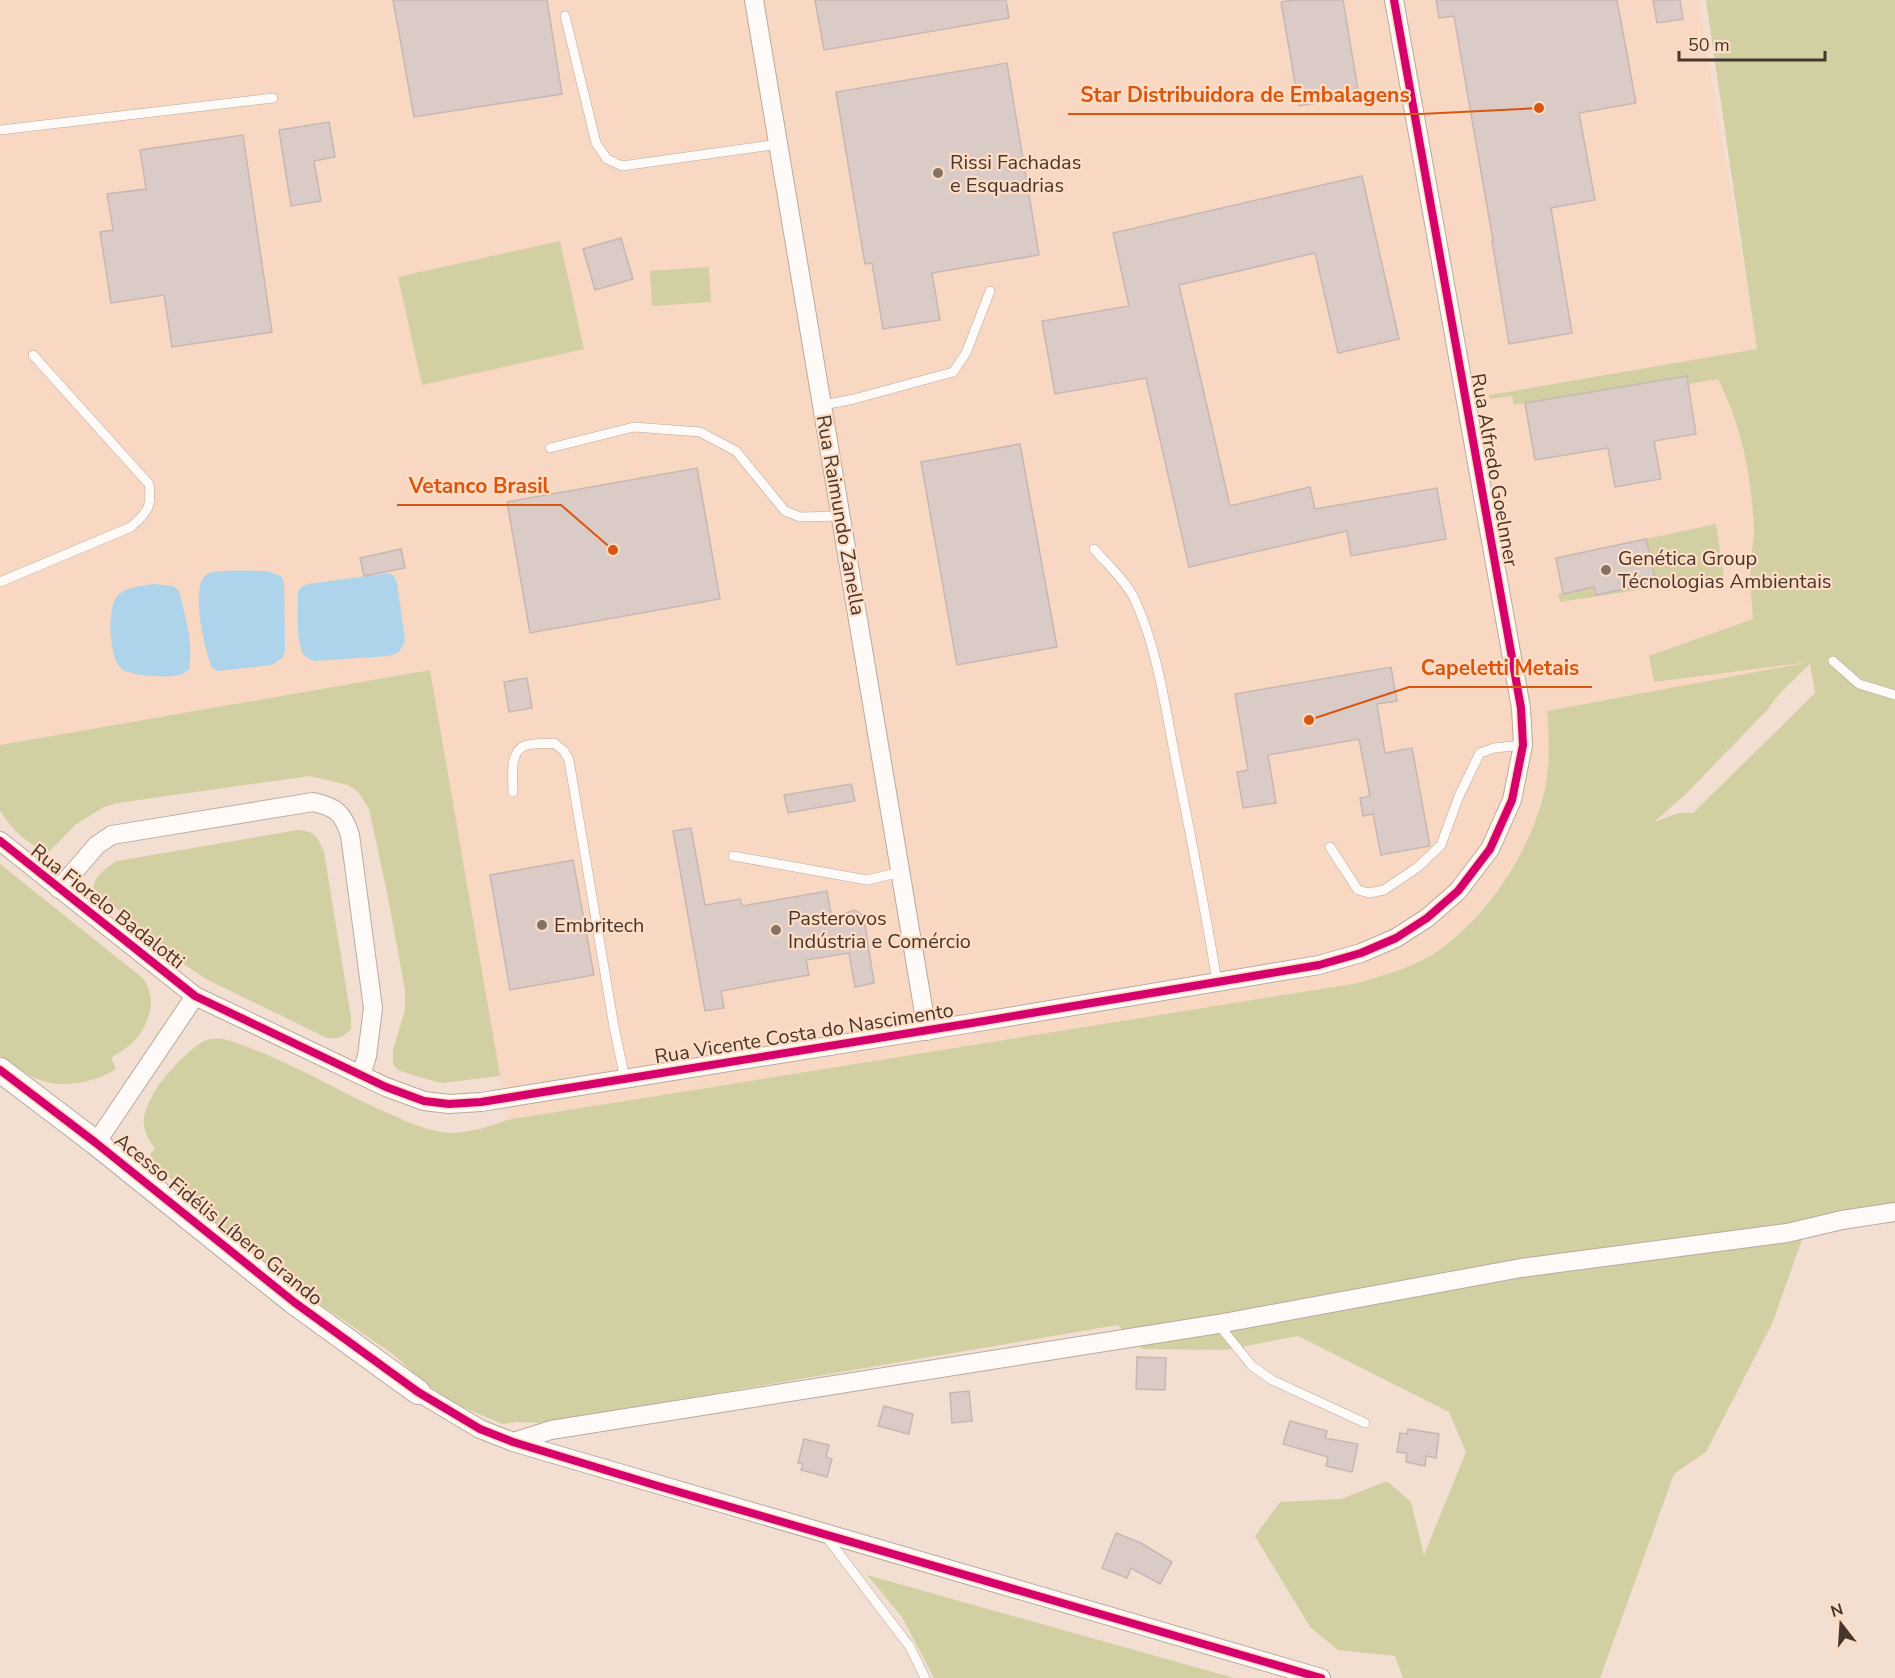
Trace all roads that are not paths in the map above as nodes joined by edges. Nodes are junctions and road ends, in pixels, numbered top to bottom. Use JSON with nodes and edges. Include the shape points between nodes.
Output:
{"nodes":[{"id":1,"x":754,"y":0,"type":"edge"},
{"id":2,"x":1394,"y":0,"type":"edge"},
{"id":3,"x":565,"y":16,"type":"dead end"},
{"id":4,"x":273,"y":98,"type":"dead end"},
{"id":5,"x":0,"y":130,"type":"edge"},
{"id":6,"x":778,"y":144,"type":"junction"},
{"id":7,"x":990,"y":291,"type":"dead end"},
{"id":8,"x":33,"y":355,"type":"dead end"},
{"id":9,"x":823,"y":405,"type":"junction"},
{"id":10,"x":550,"y":448,"type":"dead end"},
{"id":11,"x":841,"y":516,"type":"junction"},
{"id":12,"x":1094,"y":549,"type":"dead end"},
{"id":13,"x":0,"y":582,"type":"edge"},
{"id":14,"x":1833,"y":661,"type":"dead end"},
{"id":15,"x":1895,"y":695,"type":"edge"},
{"id":16,"x":1523,"y":744,"type":"junction"},
{"id":17,"x":513,"y":792,"type":"dead end"},
{"id":18,"x":0,"y":841,"type":"edge"},
{"id":19,"x":1330,"y":847,"type":"dead end"},
{"id":20,"x":733,"y":856,"type":"dead end"},
{"id":21,"x":901,"y":873,"type":"junction"},
{"id":22,"x":59,"y":889,"type":"junction"},
{"id":23,"x":1427,"y":918,"type":"joint"},
{"id":24,"x":1217,"y":982,"type":"junction"},
{"id":25,"x":195,"y":996,"type":"junction"},
{"id":26,"x":927,"y":1031,"type":"junction"},
{"id":27,"x":0,"y":1070,"type":"edge"},
{"id":28,"x":361,"y":1075,"type":"junction"},
{"id":29,"x":625,"y":1078,"type":"junction"},
{"id":30,"x":96,"y":1143,"type":"junction"},
{"id":31,"x":1895,"y":1212,"type":"edge"},
{"id":32,"x":1218,"y":1324,"type":"junction"},
{"id":33,"x":418,"y":1392,"type":"joint"},
{"id":34,"x":1365,"y":1423,"type":"dead end"},
{"id":35,"x":513,"y":1442,"type":"junction"},
{"id":36,"x":824,"y":1534,"type":"junction"},
{"id":37,"x":925,"y":1678,"type":"edge"},
{"id":38,"x":1321,"y":1678,"type":"edge"}],
"edges":[{"from":1,"to":6,"type":"street","name":"Rua Raimundo Zanella"},
{"from":2,"to":16,"type":"street","name":"Rua Alfredo Goelnner","via":[[1521,708]]},
{"from":3,"to":6,"type":"lane","via":[[596,142],[607,159],[622,166]]},
{"from":4,"to":5,"type":"lane"},
{"from":6,"to":9,"type":"street","name":"Rua Raimundo Zanella"},
{"from":7,"to":9,"type":"lane","via":[[966,353],[953,372]]},
{"from":8,"to":13,"type":"lane","via":[[149,484],[151,500],[145,514],[131,526]]},
{"from":9,"to":11,"type":"street","name":"Rua Raimundo Zanella"},
{"from":10,"to":11,"type":"lane","via":[[634,427],[700,432],[736,451],[785,511],[800,517]]},
{"from":11,"to":21,"type":"street","name":"Rua Raimundo Zanella"},
{"from":12,"to":24,"type":"lane","via":[[1127,586],[1151,645]]},
{"from":14,"to":15,"type":"lane","via":[[1859,684]]},
{"from":16,"to":19,"type":"lane","via":[[1480,753],[1441,845],[1418,867],[1384,890],[1358,890]]},
{"from":16,"to":23,"type":"street","name":"Rua Alfredo Goelnner","via":[[1512,800],[1490,849],[1458,891]]},
{"from":17,"to":29,"type":"lane","via":[[518,751],[525,746],[554,743],[564,751],[569,760]]},
{"from":18,"to":22,"type":"street","name":"Rua Fiorelo Badalotti"},
{"from":20,"to":21,"type":"lane","via":[[867,880]]},
{"from":21,"to":26,"type":"street","name":"Rua Raimundo Zanella"},
{"from":22,"to":25,"type":"street","name":"Rua Fiorelo Badalotti"},
{"from":22,"to":28,"type":"street","via":[[97,845],[112,835],[313,802],[338,812],[350,835],[373,1008]]},
{"from":23,"to":24,"type":"street","name":"Rua Vicente Costa do Nascimento","via":[[1396,938],[1361,953],[1319,965]]},
{"from":24,"to":26,"type":"street","name":"Rua Vicente Costa do Nascimento"},
{"from":25,"to":28,"type":"street","name":"Rua Vicente Costa do Nascimento"},
{"from":25,"to":30,"type":"street"},
{"from":26,"to":29,"type":"street","name":"Rua Vicente Costa do Nascimento"},
{"from":27,"to":30,"type":"street","name":"Acesso Fidélis Líbero Grando"},
{"from":28,"to":29,"type":"street","name":"Rua Vicente Costa do Nascimento","via":[[424,1101],[449,1104]]},
{"from":30,"to":33,"type":"street","name":"Acesso Fidélis Líbero Grando","via":[[294,1302]]},
{"from":31,"to":32,"type":"street","via":[[1787,1233],[1521,1268]]},
{"from":32,"to":34,"type":"lane","via":[[1252,1366],[1272,1380]]},
{"from":32,"to":35,"type":"street","via":[[551,1430]]},
{"from":33,"to":35,"type":"street","via":[[480,1429]]},
{"from":35,"to":36,"type":"street"},
{"from":36,"to":37,"type":"lane","via":[[910,1647]]},
{"from":36,"to":38,"type":"street"}]}
